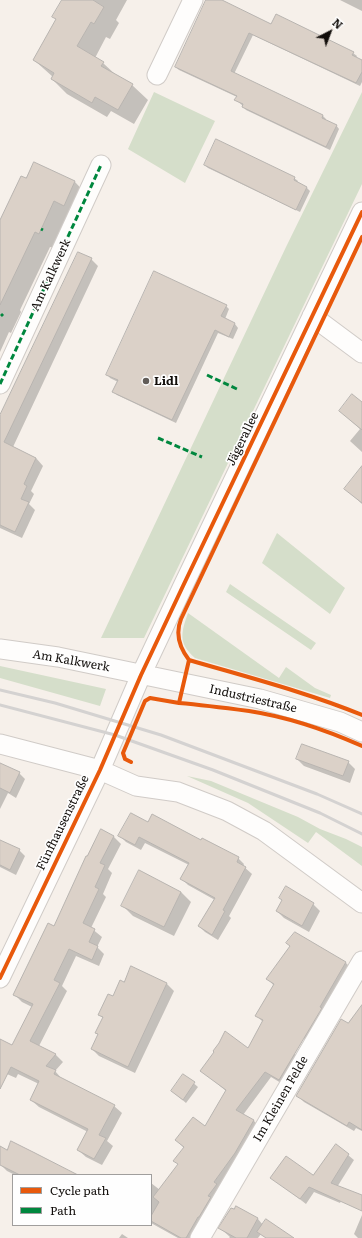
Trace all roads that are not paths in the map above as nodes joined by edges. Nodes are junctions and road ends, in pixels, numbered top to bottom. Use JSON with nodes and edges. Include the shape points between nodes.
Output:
{"nodes":[{"id":1,"x":193,"y":0,"type":"edge"},
{"id":2,"x":157,"y":75,"type":"dead end"},
{"id":3,"x":101,"y":165,"type":"dead end"},
{"id":4,"x":362,"y":212,"type":"edge"},
{"id":5,"x":312,"y":316,"type":"junction"},
{"id":6,"x":362,"y":353,"type":"edge"},
{"id":7,"x":0,"y":384,"type":"edge"},
{"id":8,"x":0,"y":649,"type":"edge"},
{"id":9,"x":141,"y":675,"type":"junction"},
{"id":10,"x":362,"y":732,"type":"edge"},
{"id":11,"x":0,"y":744,"type":"edge"},
{"id":12,"x":100,"y":770,"type":"junction"},
{"id":13,"x":362,"y":903,"type":"edge"},
{"id":14,"x":362,"y":961,"type":"edge"},
{"id":15,"x":0,"y":978,"type":"edge"},
{"id":16,"x":200,"y":1238,"type":"edge"}],
"edges":[{"from":1,"to":2,"type":"street"},
{"from":3,"to":7,"type":"street","name":"Am Kalkwerk"},
{"from":4,"to":5,"type":"street","name":"Jägerallee"},
{"from":5,"to":6,"type":"street"},
{"from":5,"to":9,"type":"street","name":"Jägerallee"},
{"from":8,"to":9,"type":"street","name":"Am Kalkwerk","via":[[58,657]]},
{"from":9,"to":10,"type":"street","name":"Industriestraße","via":[[260,699],[340,722]]},
{"from":9,"to":12,"type":"street","name":"Fünfhausenstraße"},
{"from":11,"to":12,"type":"street"},
{"from":12,"to":13,"type":"street","via":[[136,786],[178,792],[230,813],[264,831]]},
{"from":12,"to":15,"type":"street","name":"Fünfhausenstraße"},
{"from":14,"to":16,"type":"street","name":"Im Kleinen Felde"}]}
